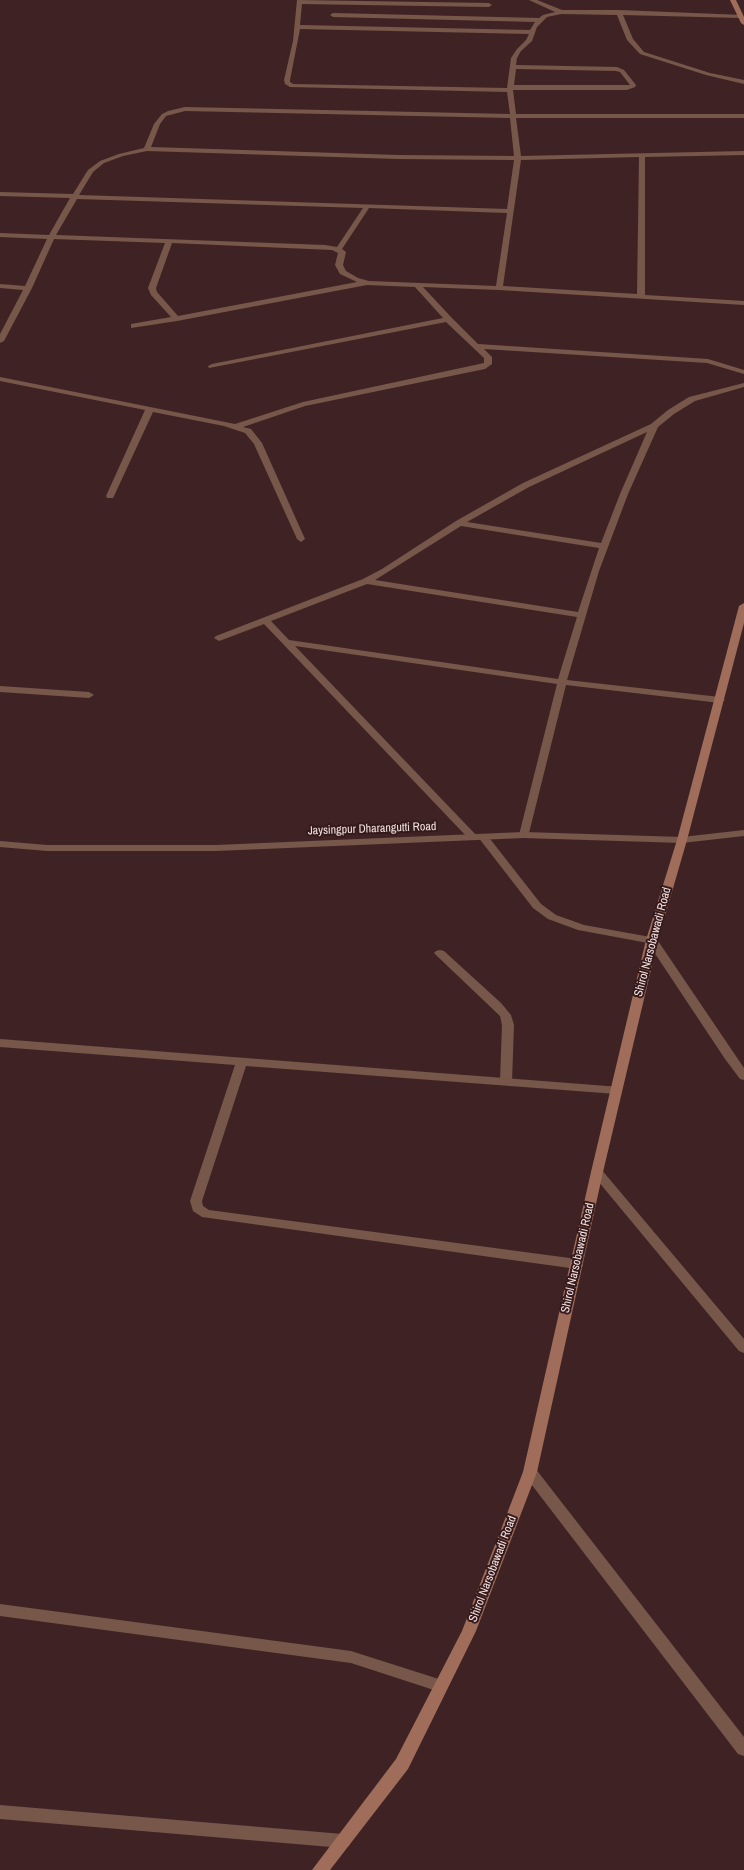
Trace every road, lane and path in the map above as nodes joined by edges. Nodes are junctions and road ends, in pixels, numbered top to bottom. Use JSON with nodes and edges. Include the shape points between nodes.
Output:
{"nodes":[{"id":1,"x":532,"y":0,"type":"edge"},
{"id":2,"x":733,"y":0,"type":"edge"},
{"id":3,"x":300,"y":1,"type":"edge"},
{"id":4,"x":432,"y":4,"type":"junction"},
{"id":5,"x":489,"y":5,"type":"dead end"},
{"id":6,"x":560,"y":12,"type":"junction"},
{"id":7,"x":619,"y":12,"type":"junction"},
{"id":8,"x":333,"y":14,"type":"dead end"},
{"id":9,"x":741,"y":16,"type":"junction"},
{"id":10,"x":431,"y":17,"type":"junction"},
{"id":11,"x":540,"y":20,"type":"junction"},
{"id":12,"x":744,"y":23,"type":"edge"},
{"id":13,"x":297,"y":27,"type":"junction"},
{"id":14,"x":431,"y":30,"type":"junction"},
{"id":15,"x":531,"y":32,"type":"junction"},
{"id":16,"x":513,"y":67,"type":"junction"},
{"id":17,"x":744,"y":82,"type":"edge"},
{"id":18,"x":510,"y":88,"type":"junction"},
{"id":19,"x":512,"y":116,"type":"junction"},
{"id":20,"x":744,"y":116,"type":"edge"},
{"id":21,"x":147,"y":149,"type":"junction"},
{"id":22,"x":744,"y":153,"type":"edge"},
{"id":23,"x":642,"y":156,"type":"junction"},
{"id":24,"x":518,"y":158,"type":"junction"},
{"id":25,"x":0,"y":194,"type":"edge"},
{"id":26,"x":75,"y":195,"type":"junction"},
{"id":27,"x":368,"y":206,"type":"junction"},
{"id":28,"x":510,"y":211,"type":"junction"},
{"id":29,"x":0,"y":235,"type":"edge"},
{"id":30,"x":51,"y":237,"type":"junction"},
{"id":31,"x":169,"y":242,"type":"junction"},
{"id":32,"x":339,"y":249,"type":"junction"},
{"id":33,"x":369,"y":283,"type":"junction"},
{"id":34,"x":416,"y":284,"type":"junction"},
{"id":35,"x":0,"y":286,"type":"edge"},
{"id":36,"x":28,"y":288,"type":"junction"},
{"id":37,"x":499,"y":288,"type":"junction"},
{"id":38,"x":641,"y":296,"type":"junction"},
{"id":39,"x":744,"y":303,"type":"edge"},
{"id":40,"x":177,"y":318,"type":"junction"},
{"id":41,"x":448,"y":319,"type":"junction"},
{"id":42,"x":134,"y":326,"type":"dead end"},
{"id":43,"x":0,"y":341,"type":"edge"},
{"id":44,"x":478,"y":346,"type":"junction"},
{"id":45,"x":212,"y":366,"type":"dead end"},
{"id":46,"x":744,"y":372,"type":"edge"},
{"id":47,"x":0,"y":379,"type":"edge"},
{"id":48,"x":744,"y":385,"type":"edge"},
{"id":49,"x":150,"y":409,"type":"junction"},
{"id":50,"x":237,"y":426,"type":"junction"},
{"id":51,"x":654,"y":426,"type":"junction"},
{"id":52,"x":110,"y":496,"type":"dead end"},
{"id":53,"x":459,"y":523,"type":"junction"},
{"id":54,"x":301,"y":539,"type":"dead end"},
{"id":55,"x":604,"y":546,"type":"junction"},
{"id":56,"x":366,"y":581,"type":"junction"},
{"id":57,"x":744,"y":606,"type":"edge"},
{"id":58,"x":583,"y":616,"type":"junction"},
{"id":59,"x":265,"y":620,"type":"junction"},
{"id":60,"x":219,"y":638,"type":"dead end"},
{"id":61,"x":286,"y":642,"type":"junction"},
{"id":62,"x":562,"y":682,"type":"junction"},
{"id":63,"x":0,"y":689,"type":"edge"},
{"id":64,"x":89,"y":695,"type":"dead end"},
{"id":65,"x":720,"y":700,"type":"junction"},
{"id":66,"x":744,"y":833,"type":"edge"},
{"id":67,"x":524,"y":835,"type":"junction"},
{"id":68,"x":478,"y":837,"type":"junction"},
{"id":69,"x":682,"y":840,"type":"junction"},
{"id":70,"x":0,"y":844,"type":"edge"},
{"id":71,"x":652,"y":940,"type":"junction"},
{"id":72,"x":440,"y":953,"type":"dead end"},
{"id":73,"x":0,"y":1043,"type":"edge"},
{"id":74,"x":242,"y":1062,"type":"junction"},
{"id":75,"x":744,"y":1076,"type":"edge"},
{"id":76,"x":506,"y":1081,"type":"junction"},
{"id":77,"x":616,"y":1090,"type":"junction"},
{"id":78,"x":597,"y":1172,"type":"junction"},
{"id":79,"x":577,"y":1264,"type":"junction"},
{"id":80,"x":744,"y":1348,"type":"edge"},
{"id":81,"x":530,"y":1472,"type":"junction"},
{"id":82,"x":0,"y":1610,"type":"edge"},
{"id":83,"x":440,"y":1686,"type":"junction"},
{"id":84,"x":744,"y":1749,"type":"edge"},
{"id":85,"x":0,"y":1812,"type":"edge"},
{"id":86,"x":343,"y":1841,"type":"junction"},
{"id":87,"x":320,"y":1870,"type":"edge"}],
"edges":[{"from":1,"to":6,"type":"street"},
{"from":2,"to":9,"type":"main road"},
{"from":3,"to":4,"type":"street"},
{"from":3,"to":13,"type":"street"},
{"from":4,"to":5,"type":"street"},
{"from":4,"to":10,"type":"street"},
{"from":6,"to":7,"type":"street"},
{"from":6,"to":11,"type":"street"},
{"from":7,"to":9,"type":"street"},
{"from":7,"to":17,"type":"street","via":[[630,40],[642,53],[708,74]]},
{"from":8,"to":10,"type":"street"},
{"from":9,"to":12,"type":"main road"},
{"from":10,"to":11,"type":"street"},
{"from":10,"to":14,"type":"street"},
{"from":11,"to":15,"type":"street"},
{"from":13,"to":14,"type":"street"},
{"from":13,"to":18,"type":"street","via":[[287,80],[292,86]]},
{"from":14,"to":15,"type":"street"},
{"from":15,"to":16,"type":"street","via":[[529,41],[515,54]]},
{"from":16,"to":18,"type":"street"},
{"from":16,"to":18,"type":"street","via":[[617,69],[622,71],[633,85],[627,88]]},
{"from":18,"to":19,"type":"street"},
{"from":19,"to":20,"type":"street"},
{"from":19,"to":21,"type":"street","via":[[184,109],[164,115],[157,124]]},
{"from":19,"to":24,"type":"street"},
{"from":21,"to":24,"type":"street"},
{"from":21,"to":26,"type":"street","via":[[102,162],[90,171]]},
{"from":22,"to":23,"type":"street"},
{"from":23,"to":24,"type":"street"},
{"from":23,"to":38,"type":"street"},
{"from":24,"to":28,"type":"street"},
{"from":25,"to":26,"type":"street"},
{"from":26,"to":27,"type":"street"},
{"from":26,"to":30,"type":"street"},
{"from":27,"to":28,"type":"street"},
{"from":27,"to":32,"type":"street"},
{"from":28,"to":37,"type":"street"},
{"from":29,"to":30,"type":"street"},
{"from":30,"to":31,"type":"street"},
{"from":30,"to":36,"type":"street"},
{"from":31,"to":32,"type":"street"},
{"from":31,"to":40,"type":"street","via":[[152,288]]},
{"from":32,"to":33,"type":"street","via":[[342,252],[340,269],[356,280]]},
{"from":33,"to":34,"type":"street"},
{"from":33,"to":40,"type":"street"},
{"from":34,"to":37,"type":"street"},
{"from":34,"to":41,"type":"street"},
{"from":35,"to":36,"type":"street"},
{"from":36,"to":43,"type":"street"},
{"from":37,"to":38,"type":"street"},
{"from":38,"to":39,"type":"street"},
{"from":40,"to":42,"type":"street"},
{"from":41,"to":44,"type":"street"},
{"from":41,"to":45,"type":"street"},
{"from":44,"to":46,"type":"street","via":[[708,361]]},
{"from":44,"to":50,"type":"street","via":[[489,361],[482,367],[303,404]]},
{"from":47,"to":49,"type":"street"},
{"from":48,"to":51,"type":"street","via":[[692,399],[670,412]]},
{"from":49,"to":50,"type":"street"},
{"from":49,"to":52,"type":"street"},
{"from":50,"to":54,"type":"street","via":[[248,431],[258,443]]},
{"from":51,"to":53,"type":"street","via":[[526,484]]},
{"from":51,"to":55,"type":"street"},
{"from":53,"to":55,"type":"street"},
{"from":53,"to":56,"type":"street"},
{"from":55,"to":58,"type":"street"},
{"from":56,"to":58,"type":"street"},
{"from":56,"to":59,"type":"street"},
{"from":57,"to":65,"type":"main road","name":"Shirol Narsobawadi Road"},
{"from":58,"to":62,"type":"street"},
{"from":59,"to":60,"type":"street"},
{"from":59,"to":61,"type":"street"},
{"from":61,"to":62,"type":"street"},
{"from":61,"to":68,"type":"street"},
{"from":62,"to":65,"type":"street"},
{"from":62,"to":67,"type":"street"},
{"from":63,"to":64,"type":"street"},
{"from":65,"to":69,"type":"main road","name":"Shirol Narsobawadi Road"},
{"from":66,"to":69,"type":"street","name":"Jaysingpur Dharangutti Road"},
{"from":67,"to":68,"type":"street","name":"Jaysingpur Dharangutti Road"},
{"from":67,"to":69,"type":"street","name":"Jaysingpur Dharangutti Road"},
{"from":68,"to":70,"type":"street","name":"Jaysingpur Dharangutti Road","via":[[216,848],[47,848]]},
{"from":68,"to":71,"type":"street","via":[[538,906],[552,917],[582,928]]},
{"from":69,"to":71,"type":"main road","name":"Shirol Narsobawadi Road"},
{"from":71,"to":75,"type":"street"},
{"from":71,"to":77,"type":"main road","name":"Shirol Narsobawadi Road"},
{"from":72,"to":76,"type":"street","via":[[505,1016],[508,1025]]},
{"from":73,"to":74,"type":"street"},
{"from":74,"to":76,"type":"street"},
{"from":74,"to":79,"type":"street","via":[[196,1201],[197,1208],[206,1214]]},
{"from":76,"to":77,"type":"street"},
{"from":77,"to":78,"type":"main road","name":"Shirol Narsobawadi Road"},
{"from":78,"to":79,"type":"main road","name":"Shirol Narsobawadi Road"},
{"from":78,"to":80,"type":"street"},
{"from":79,"to":81,"type":"main road","name":"Shirol Narsobawadi Road"},
{"from":81,"to":83,"type":"main road","name":"Shirol Narsobawadi Road","via":[[469,1631]]},
{"from":81,"to":84,"type":"street"},
{"from":82,"to":83,"type":"street","via":[[351,1657]]},
{"from":83,"to":86,"type":"main road","name":"Shirol Narsobawadi Road","via":[[402,1764]]},
{"from":85,"to":86,"type":"street"},
{"from":86,"to":87,"type":"main road","name":"Shirol Narsobawadi Road"}]}
